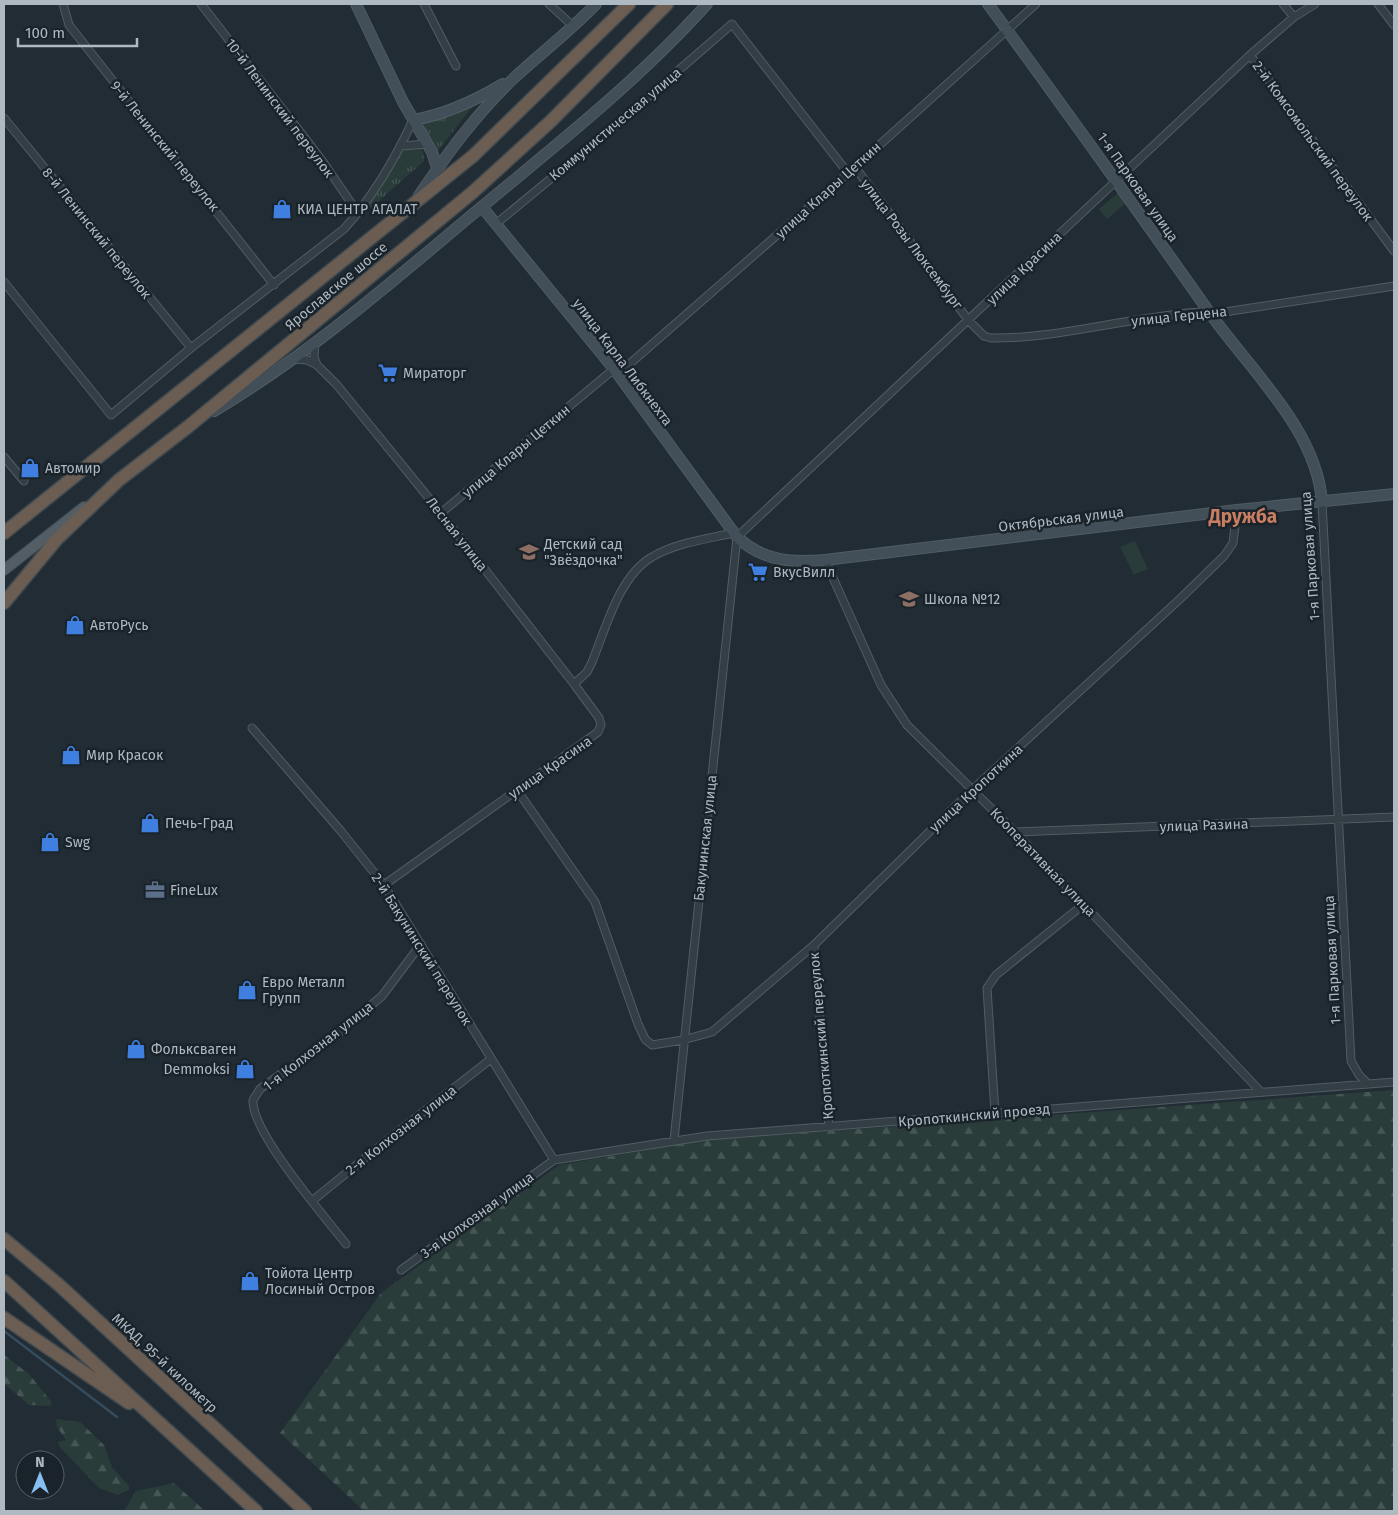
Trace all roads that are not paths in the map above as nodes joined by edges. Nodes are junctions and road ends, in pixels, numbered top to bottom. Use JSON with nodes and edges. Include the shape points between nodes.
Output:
{"nodes":[{"id":1,"x":63,"y":4,"type":"edge"},
{"id":2,"x":201,"y":4,"type":"edge"},
{"id":3,"x":356,"y":4,"type":"edge"},
{"id":4,"x":424,"y":4,"type":"edge"},
{"id":5,"x":549,"y":4,"type":"edge"},
{"id":6,"x":596,"y":4,"type":"edge"},
{"id":7,"x":629,"y":4,"type":"edge"},
{"id":8,"x":667,"y":4,"type":"edge"},
{"id":9,"x":706,"y":4,"type":"edge"},
{"id":10,"x":988,"y":4,"type":"edge"},
{"id":11,"x":1036,"y":4,"type":"edge"},
{"id":12,"x":1283,"y":4,"type":"edge"},
{"id":13,"x":1315,"y":4,"type":"edge"},
{"id":14,"x":1378,"y":4,"type":"edge"},
{"id":15,"x":1294,"y":18,"type":"junction"},
{"id":16,"x":732,"y":24,"type":"joint"},
{"id":17,"x":1394,"y":25,"type":"edge"},
{"id":18,"x":574,"y":27,"type":"junction"},
{"id":19,"x":1007,"y":29,"type":"junction"},
{"id":20,"x":1250,"y":55,"type":"junction"},
{"id":21,"x":456,"y":66,"type":"dead end"},
{"id":22,"x":514,"y":78,"type":"junction"},
{"id":23,"x":4,"y":118,"type":"edge"},
{"id":24,"x":413,"y":120,"type":"junction"},
{"id":25,"x":427,"y":144,"type":"junction"},
{"id":26,"x":402,"y":146,"type":"junction"},
{"id":27,"x":854,"y":167,"type":"junction"},
{"id":28,"x":437,"y":168,"type":"junction"},
{"id":29,"x":848,"y":173,"type":"junction"},
{"id":30,"x":1117,"y":180,"type":"junction"},
{"id":31,"x":482,"y":207,"type":"junction"},
{"id":32,"x":411,"y":208,"type":"junction"},
{"id":33,"x":358,"y":214,"type":"junction"},
{"id":34,"x":497,"y":223,"type":"junction"},
{"id":35,"x":1394,"y":251,"type":"edge"},
{"id":36,"x":4,"y":282,"type":"edge"},
{"id":37,"x":274,"y":285,"type":"junction"},
{"id":38,"x":1394,"y":286,"type":"edge"},
{"id":39,"x":1208,"y":312,"type":"junction"},
{"id":40,"x":969,"y":321,"type":"junction"},
{"id":41,"x":315,"y":341,"type":"junction"},
{"id":42,"x":191,"y":348,"type":"junction"},
{"id":43,"x":291,"y":360,"type":"junction"},
{"id":44,"x":317,"y":365,"type":"junction"},
{"id":45,"x":616,"y":372,"type":"junction"},
{"id":46,"x":189,"y":426,"type":"junction"},
{"id":47,"x":4,"y":457,"type":"edge"},
{"id":48,"x":82,"y":469,"type":"junction"},
{"id":49,"x":118,"y":480,"type":"junction"},
{"id":50,"x":24,"y":481,"type":"dead end"},
{"id":51,"x":1394,"y":494,"type":"edge"},
{"id":52,"x":1322,"y":502,"type":"junction"},
{"id":53,"x":1237,"y":510,"type":"junction"},
{"id":54,"x":441,"y":513,"type":"junction"},
{"id":55,"x":4,"y":524,"type":"edge"},
{"id":56,"x":4,"y":533,"type":"edge"},
{"id":57,"x":735,"y":535,"type":"junction"},
{"id":58,"x":825,"y":560,"type":"junction"},
{"id":59,"x":4,"y":570,"type":"edge"},
{"id":60,"x":4,"y":604,"type":"edge"},
{"id":61,"x":574,"y":684,"type":"junction"},
{"id":62,"x":252,"y":728,"type":"dead end"},
{"id":63,"x":517,"y":790,"type":"junction"},
{"id":64,"x":972,"y":790,"type":"junction"},
{"id":65,"x":1394,"y":818,"type":"edge"},
{"id":66,"x":1338,"y":821,"type":"junction"},
{"id":67,"x":1014,"y":832,"type":"junction"},
{"id":68,"x":384,"y":885,"type":"junction"},
{"id":69,"x":1084,"y":904,"type":"junction"},
{"id":70,"x":421,"y":944,"type":"junction"},
{"id":71,"x":814,"y":945,"type":"junction"},
{"id":72,"x":683,"y":1040,"type":"junction"},
{"id":73,"x":491,"y":1059,"type":"junction"},
{"id":74,"x":1394,"y":1082,"type":"edge"},
{"id":75,"x":1368,"y":1084,"type":"junction"},
{"id":76,"x":1261,"y":1092,"type":"junction"},
{"id":77,"x":995,"y":1113,"type":"junction"},
{"id":78,"x":829,"y":1126,"type":"junction"},
{"id":79,"x":674,"y":1140,"type":"junction"},
{"id":80,"x":554,"y":1160,"type":"junction"},
{"id":81,"x":312,"y":1201,"type":"junction"},
{"id":82,"x":4,"y":1231,"type":"edge"},
{"id":83,"x":4,"y":1238,"type":"edge"},
{"id":84,"x":346,"y":1244,"type":"dead end"},
{"id":85,"x":400,"y":1270,"type":"dead end"},
{"id":86,"x":4,"y":1281,"type":"edge"},
{"id":87,"x":59,"y":1285,"type":"junction"},
{"id":88,"x":4,"y":1318,"type":"edge"},
{"id":89,"x":158,"y":1422,"type":"junction"},
{"id":90,"x":256,"y":1511,"type":"edge"},
{"id":91,"x":305,"y":1511,"type":"edge"}],
"edges":[{"from":1,"to":37,"type":"street","name":"9-й Ленинский переулок","via":[[69,25]]},
{"from":2,"to":33,"type":"street","name":"10-й Ленинский переулок","via":[[315,152]]},
{"from":3,"to":24,"type":"street"},
{"from":4,"to":21,"type":"street"},
{"from":5,"to":18,"type":"street"},
{"from":6,"to":18,"type":"street"},
{"from":7,"to":32,"type":"highway","name":"Ярославское шоссе","via":[[473,156]]},
{"from":8,"to":46,"type":"highway","name":"Ярославское шоссе","via":[[552,120],[473,192]]},
{"from":9,"to":31,"type":"street","via":[[633,79]]},
{"from":10,"to":19,"type":"street","name":"1-я Парковая улица"},
{"from":11,"to":19,"type":"street","name":"улица Клары Цеткин"},
{"from":12,"to":15,"type":"street"},
{"from":13,"to":15,"type":"street","name":"улица Красина"},
{"from":14,"to":17,"type":"street"},
{"from":15,"to":20,"type":"street","name":"улица Красина"},
{"from":16,"to":29,"type":"street","name":"улица Розы Люксембург"},
{"from":16,"to":34,"type":"street","name":"Коммунистическая улица"},
{"from":18,"to":22,"type":"street"},
{"from":19,"to":27,"type":"street","name":"улица Клары Цеткин"},
{"from":19,"to":30,"type":"street","name":"1-я Парковая улица"},
{"from":20,"to":30,"type":"street","name":"улица Красина"},
{"from":20,"to":35,"type":"street","name":"2-й Комсомольский переулок"},
{"from":22,"to":24,"type":"street","via":[[481,96],[435,115]]},
{"from":22,"to":28,"type":"street","via":[[457,139]]},
{"from":23,"to":42,"type":"street","name":"8-й Ленинский переулок"},
{"from":24,"to":25,"type":"street"},
{"from":24,"to":26,"type":"street"},
{"from":25,"to":26,"type":"street"},
{"from":25,"to":28,"type":"street"},
{"from":26,"to":33,"type":"street"},
{"from":27,"to":29,"type":"street","name":"улица Клары Цеткин"},
{"from":27,"to":40,"type":"street","name":"улица Розы Люксембург"},
{"from":28,"to":32,"type":"street"},
{"from":29,"to":45,"type":"street","name":"улица Клары Цеткин"},
{"from":30,"to":39,"type":"street","name":"1-я Парковая улица"},
{"from":30,"to":40,"type":"street","name":"улица Красина"},
{"from":31,"to":34,"type":"street","name":"улица Карла Либкнехта"},
{"from":31,"to":41,"type":"street","via":[[374,297]]},
{"from":32,"to":48,"type":"highway","name":"Ярославское шоссе"},
{"from":33,"to":37,"type":"street"},
{"from":34,"to":45,"type":"street","name":"улица Карла Либкнехта"},
{"from":36,"to":42,"type":"street","via":[[111,415]]},
{"from":37,"to":42,"type":"street"},
{"from":38,"to":39,"type":"street","name":"улица Герцена"},
{"from":39,"to":40,"type":"street","name":"улица Герцена","via":[[1000,338],[984,336]]},
{"from":39,"to":52,"type":"street","name":"1-я Парковая улица","via":[[1293,422],[1317,472]]},
{"from":40,"to":57,"type":"street","name":"улица Красина"},
{"from":41,"to":43,"type":"street"},
{"from":41,"to":44,"type":"street"},
{"from":43,"to":44,"type":"street","via":[[307,360]]},
{"from":43,"to":46,"type":"street"},
{"from":44,"to":54,"type":"street","name":"Лесная улица"},
{"from":45,"to":54,"type":"street","name":"улица Клары Цеткин"},
{"from":45,"to":57,"type":"street","name":"улица Карла Либкнехта"},
{"from":46,"to":49,"type":"highway","name":"Ярославское шоссе"},
{"from":47,"to":50,"type":"street"},
{"from":48,"to":55,"type":"highway"},
{"from":48,"to":56,"type":"highway","name":"Ярославское шоссе"},
{"from":49,"to":59,"type":"main road","name":"Ярославское шоссе"},
{"from":49,"to":60,"type":"highway","via":[[57,539]]},
{"from":51,"to":52,"type":"street","name":"Октябрьская улица"},
{"from":52,"to":53,"type":"street","name":"Октябрьская улица"},
{"from":52,"to":66,"type":"street","name":"1-я Парковая улица"},
{"from":53,"to":58,"type":"street","name":"Октябрьская улица"},
{"from":53,"to":64,"type":"street","name":"улица Кропоткина","via":[[1233,543],[1224,556]]},
{"from":54,"to":61,"type":"street","name":"Лесная улица"},
{"from":57,"to":58,"type":"street","name":"Октябрьская улица","via":[[749,548],[772,558],[804,562]]},
{"from":57,"to":61,"type":"street","name":"улица Красина","via":[[670,550],[651,557],[635,570],[624,584],[587,672]]},
{"from":57,"to":72,"type":"street","name":"Бакунинская улица"},
{"from":58,"to":64,"type":"street","name":"Кооперативная улица","via":[[881,685],[907,725]]},
{"from":61,"to":63,"type":"street","name":"улица Красина","via":[[599,718],[600,729]]},
{"from":62,"to":68,"type":"street","name":"2-й Бакунинский переулок"},
{"from":63,"to":68,"type":"street","name":"улица Красина"},
{"from":63,"to":72,"type":"street","name":"улица Кропоткина","via":[[595,902],[646,1039],[652,1045]]},
{"from":64,"to":67,"type":"street","name":"Кооперативная улица"},
{"from":64,"to":71,"type":"street","name":"улица Кропоткина"},
{"from":65,"to":66,"type":"street","name":"улица Разина"},
{"from":66,"to":67,"type":"street","name":"улица Разина"},
{"from":66,"to":75,"type":"street","name":"1-я Парковая улица","via":[[1351,1061],[1358,1075]]},
{"from":67,"to":69,"type":"street","name":"Кооперативная улица"},
{"from":68,"to":70,"type":"street","name":"2-й Бакунинский переулок"},
{"from":69,"to":76,"type":"street","name":"Кооперативная улица"},
{"from":69,"to":77,"type":"street","via":[[996,975],[987,988]]},
{"from":70,"to":73,"type":"street","name":"2-й Бакунинский переулок"},
{"from":70,"to":81,"type":"street","name":"1-я Колхозная улица","via":[[382,996],[341,1031],[260,1090],[253,1100],[255,1117],[266,1138]]},
{"from":71,"to":72,"type":"street","name":"улица Кропоткина","via":[[712,1032]]},
{"from":71,"to":78,"type":"street","name":"Кропоткинский переулок"},
{"from":72,"to":79,"type":"street","name":"Бакунинская улица"},
{"from":73,"to":80,"type":"street","name":"2-й Бакунинский переулок"},
{"from":73,"to":81,"type":"street","name":"2-я Колхозная улица"},
{"from":74,"to":75,"type":"street","name":"Кропоткинский проезд"},
{"from":75,"to":76,"type":"street","name":"Кропоткинский проезд"},
{"from":76,"to":77,"type":"street","name":"Кропоткинский проезд"},
{"from":77,"to":78,"type":"street","name":"Кропоткинский проезд"},
{"from":78,"to":79,"type":"street","name":"Кропоткинский проезд"},
{"from":79,"to":80,"type":"street","name":"Кропоткинский проезд"},
{"from":80,"to":85,"type":"street","name":"3-я Колхозная улица"},
{"from":81,"to":84,"type":"street"},
{"from":82,"to":87,"type":"highway"},
{"from":83,"to":87,"type":"highway","name":"МКАД, 95-й километр"},
{"from":86,"to":89,"type":"highway"},
{"from":87,"to":91,"type":"highway","name":"МКАД, 95-й километр"},
{"from":88,"to":89,"type":"highway"},
{"from":89,"to":90,"type":"highway"}]}
